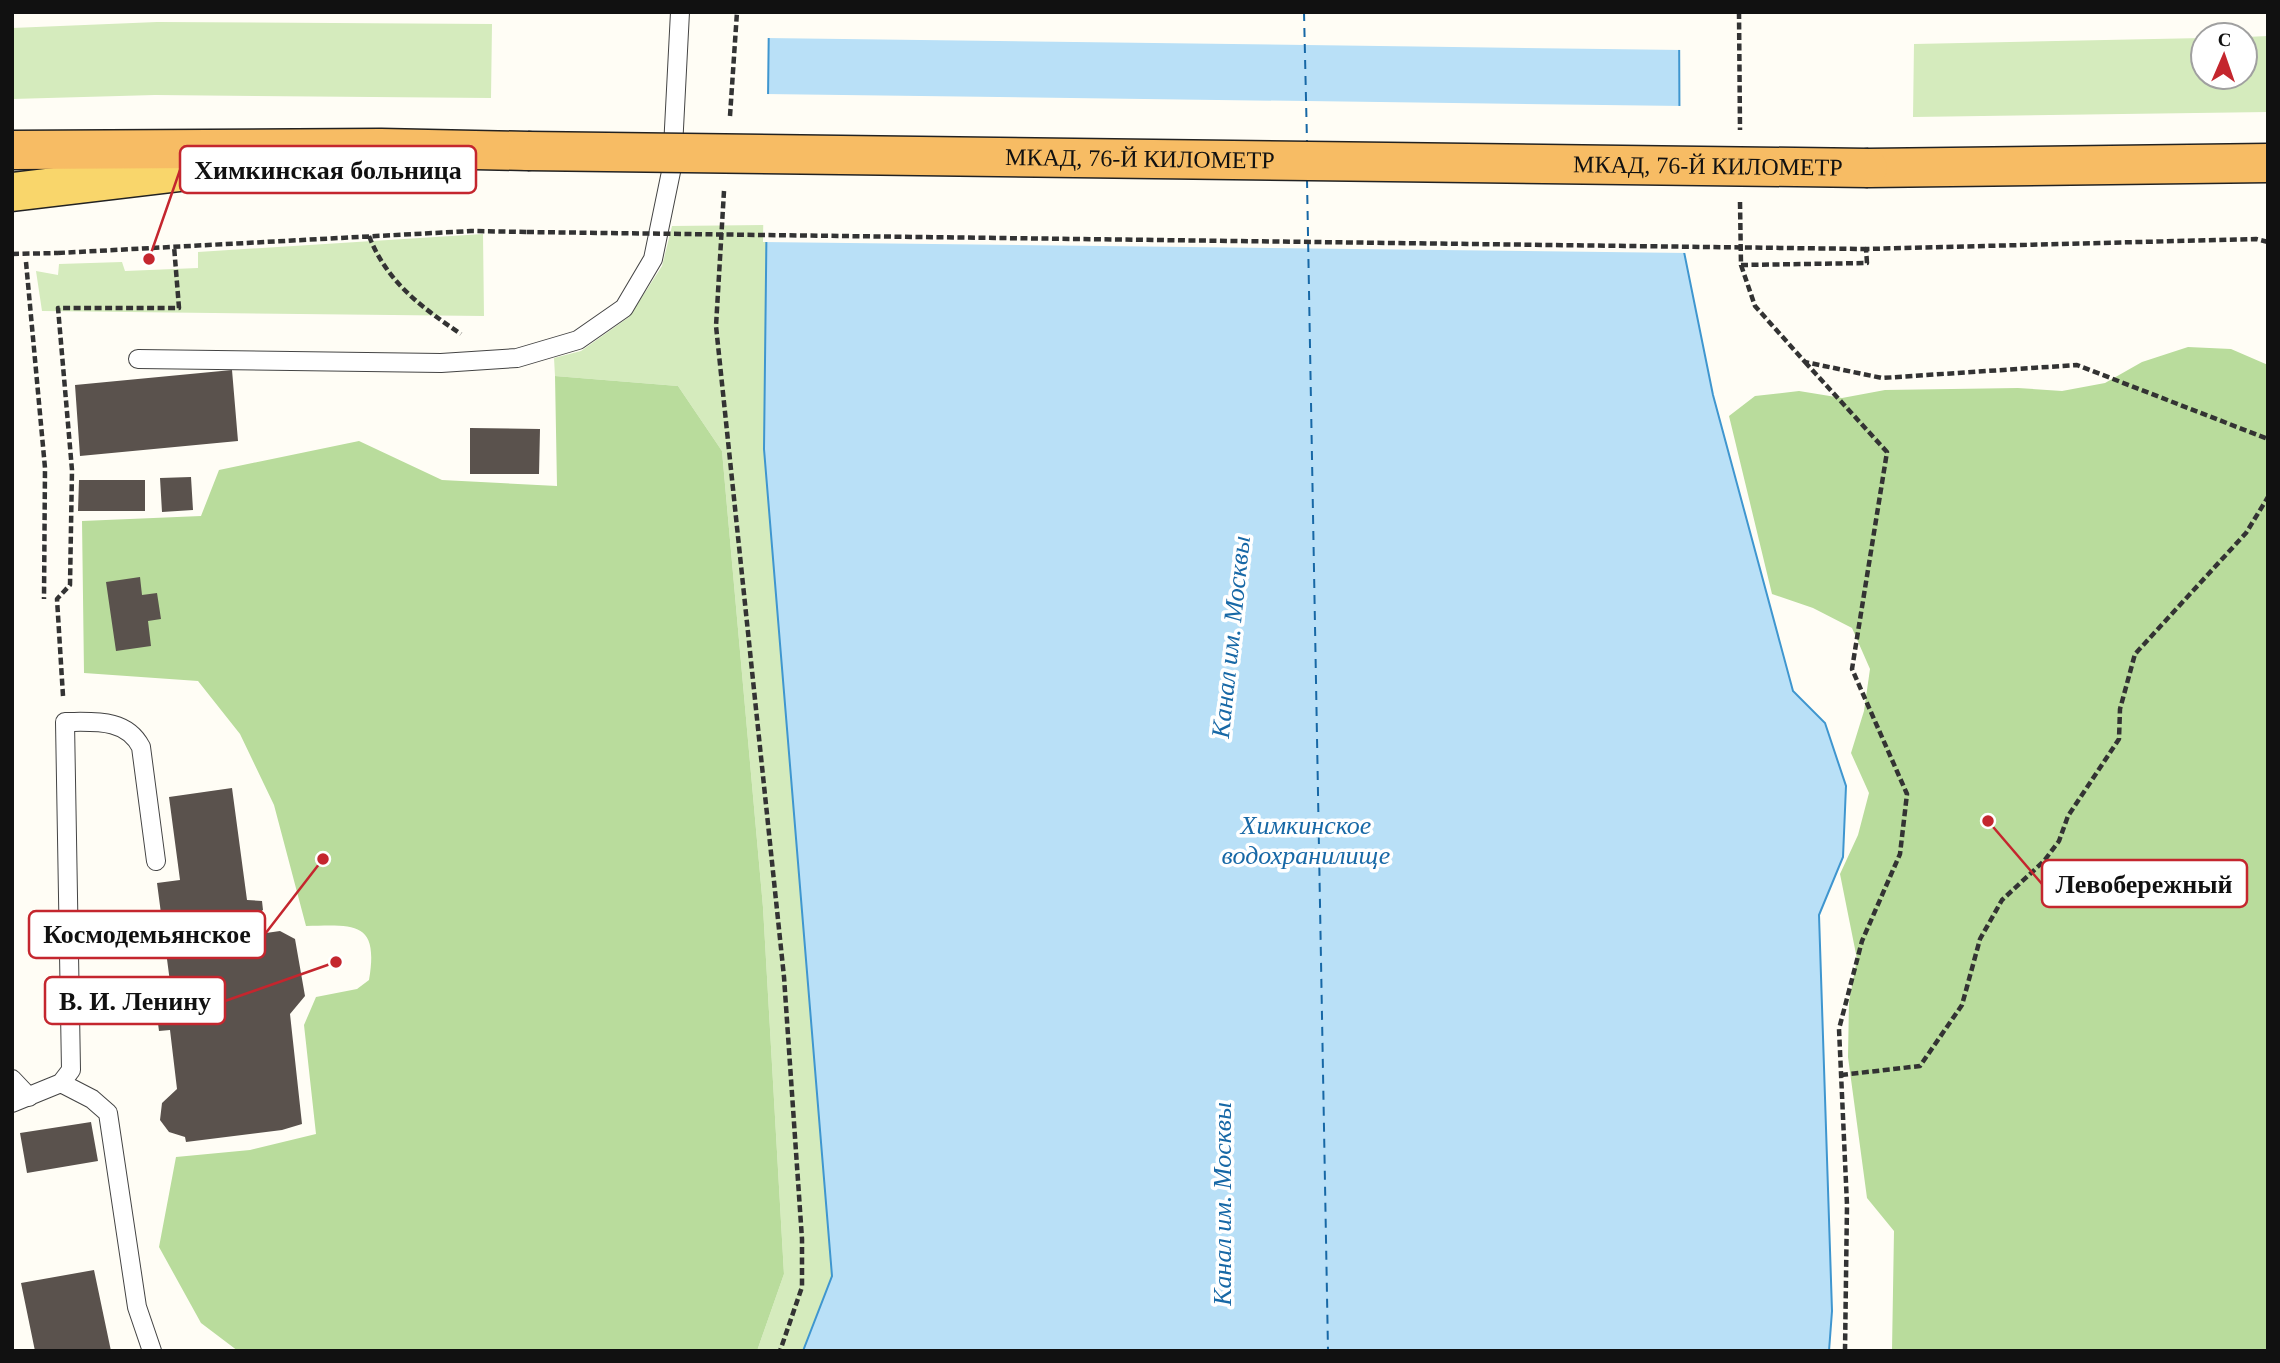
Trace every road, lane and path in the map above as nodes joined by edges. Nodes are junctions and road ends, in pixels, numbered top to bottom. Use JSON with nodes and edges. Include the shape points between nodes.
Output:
{"nodes":[{"id":1,"x":680,"y":12,"type":"edge"},
{"id":2,"x":1739,"y":12,"type":"edge"},
{"id":3,"x":1740,"y":132,"type":"dead end"},
{"id":4,"x":381,"y":148,"type":"junction"},
{"id":5,"x":12,"y":150,"type":"edge"},
{"id":6,"x":2268,"y":163,"type":"edge"},
{"id":7,"x":12,"y":192,"type":"edge"},
{"id":8,"x":1740,"y":198,"type":"dead end"},
{"id":9,"x":369,"y":236,"type":"junction"},
{"id":10,"x":2268,"y":242,"type":"edge"},
{"id":11,"x":174,"y":246,"type":"junction"},
{"id":12,"x":1867,"y":249,"type":"junction"},
{"id":13,"x":12,"y":254,"type":"edge"},
{"id":14,"x":26,"y":262,"type":"dead end"},
{"id":15,"x":1741,"y":265,"type":"junction"},
{"id":16,"x":718,"y":275,"type":"dead end"},
{"id":17,"x":138,"y":359,"type":"dead end"},
{"id":18,"x":491,"y":359,"type":"junction"},
{"id":19,"x":1805,"y":362,"type":"junction"},
{"id":20,"x":2268,"y":439,"type":"edge"},
{"id":21,"x":2268,"y":497,"type":"edge"},
{"id":22,"x":44,"y":599,"type":"dead end"},
{"id":23,"x":65,"y":722,"type":"junction"},
{"id":24,"x":156,"y":861,"type":"dead end"},
{"id":25,"x":1840,"y":1075,"type":"junction"},
{"id":26,"x":12,"y":1079,"type":"edge"},
{"id":27,"x":61,"y":1083,"type":"junction"},
{"id":28,"x":18,"y":1097,"type":"edge"},
{"id":29,"x":152,"y":1351,"type":"edge"},
{"id":30,"x":780,"y":1351,"type":"edge"},
{"id":31,"x":1845,"y":1351,"type":"edge"}],
"edges":[{"from":1,"to":18,"type":"lane","via":[[672,167],[653,259],[624,308],[578,340],[517,358]]},
{"from":2,"to":3,"type":"path"},
{"from":4,"to":5,"type":"highway","name":"МКАД, 76-Й КИЛОМЕТР"},
{"from":4,"to":6,"type":"highway","name":"МКАД, 76-Й КИЛОМЕТР","bridge":true,"via":[[1868,168]]},
{"from":4,"to":7,"type":"main road"},
{"from":8,"to":15,"type":"path"},
{"from":9,"to":11,"type":"path"},
{"from":9,"to":12,"type":"path","bridge":true,"via":[[527,232]]},
{"from":9,"to":18,"type":"path","via":[[379,261],[401,289]]},
{"from":10,"to":12,"type":"path"},
{"from":11,"to":13,"type":"path","bridge":true},
{"from":11,"to":23,"type":"path","via":[[179,307],[58,308],[72,470],[71,585],[57,599]]},
{"from":12,"to":15,"type":"path","via":[[1867,263]]},
{"from":14,"to":22,"type":"path","via":[[45,468]]},
{"from":15,"to":19,"type":"path","via":[[1755,306]]},
{"from":16,"to":30,"type":"path","via":[[716,326],[784,977],[800,1194],[802,1287]]},
{"from":17,"to":18,"type":"lane","via":[[441,363]]},
{"from":19,"to":20,"type":"path","via":[[1882,378],[2077,365]]},
{"from":19,"to":25,"type":"path","via":[[1886,452],[1852,668],[1907,794],[1900,855],[1862,941],[1839,1029]]},
{"from":21,"to":25,"type":"path","via":[[2246,533],[2135,654],[2120,709],[2119,740],[2068,816],[2059,841],[2002,900],[1980,939],[1962,1005],[1920,1066]]},
{"from":23,"to":24,"type":"lane","via":[[124,727],[135,735],[141,747]]},
{"from":23,"to":27,"type":"lane","via":[[72,1043],[71,1070]]},
{"from":25,"to":31,"type":"path","via":[[1847,1205]]},
{"from":26,"to":28,"type":"lane"},
{"from":27,"to":28,"type":"lane"},
{"from":27,"to":29,"type":"lane","via":[[108,1112],[137,1307]]}]}
